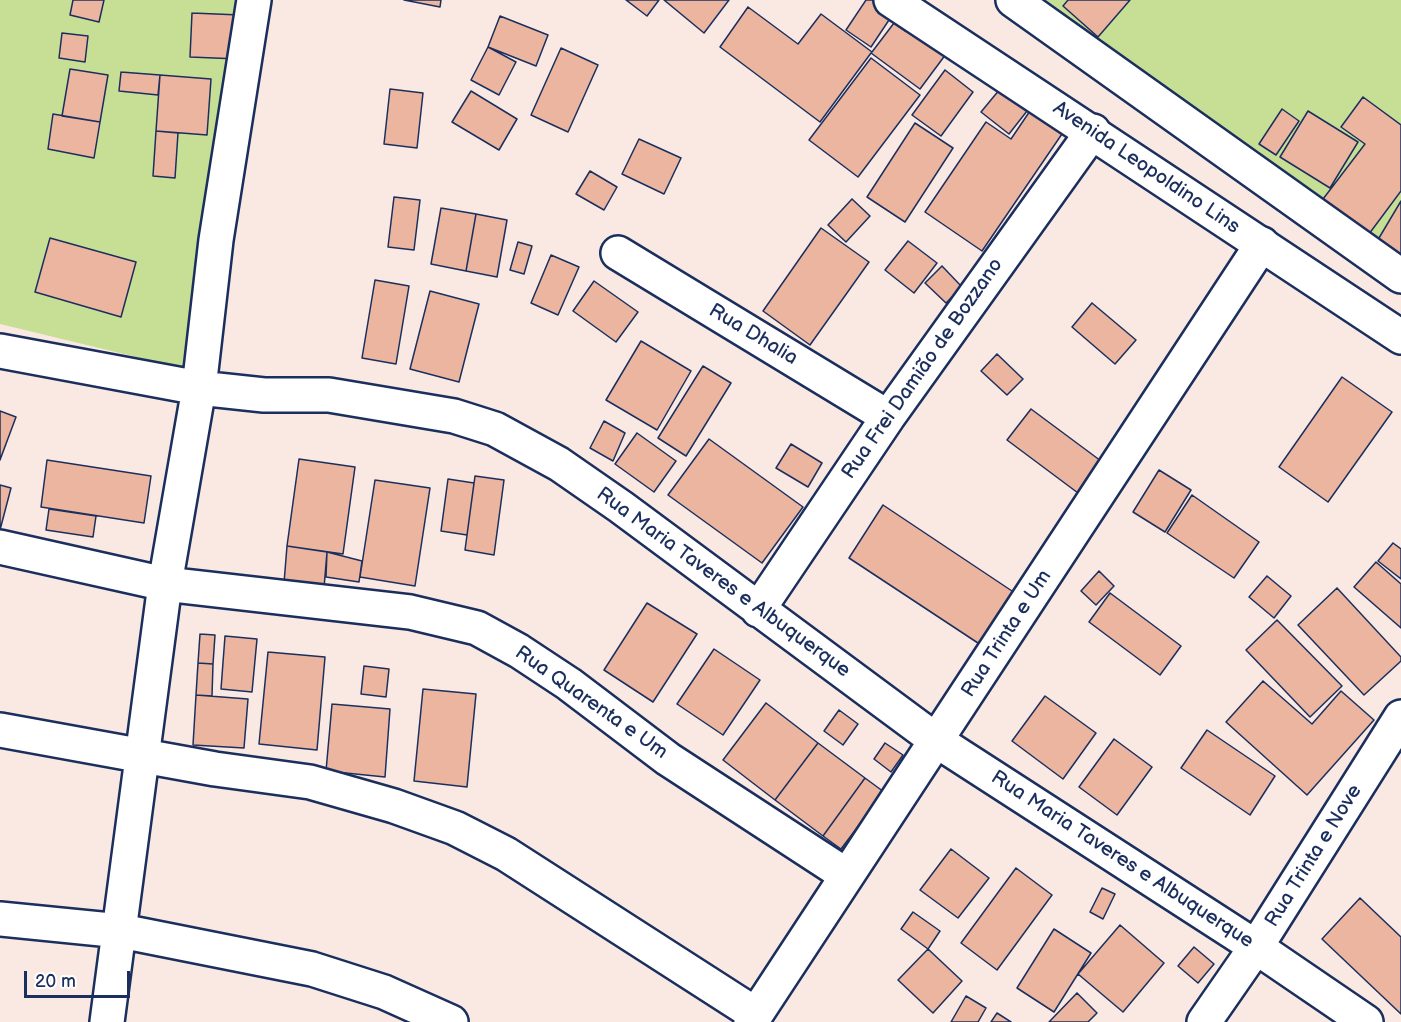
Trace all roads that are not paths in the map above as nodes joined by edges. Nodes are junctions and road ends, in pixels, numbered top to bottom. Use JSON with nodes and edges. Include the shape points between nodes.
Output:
{"nodes":[{"id":1,"x":254,"y":0,"type":"edge"},
{"id":2,"x":891,"y":0,"type":"edge"},
{"id":3,"x":1013,"y":0,"type":"edge"},
{"id":4,"x":1093,"y":131,"type":"junction"},
{"id":5,"x":1262,"y":244,"type":"junction"},
{"id":6,"x":618,"y":253,"type":"dead end"},
{"id":7,"x":1401,"y":276,"type":"edge"},
{"id":8,"x":1401,"y":337,"type":"edge"},
{"id":9,"x":0,"y":351,"type":"edge"},
{"id":10,"x":199,"y":388,"type":"junction"},
{"id":11,"x":888,"y":417,"type":"junction"},
{"id":12,"x":0,"y":547,"type":"edge"},
{"id":13,"x":165,"y":584,"type":"junction"},
{"id":14,"x":758,"y":610,"type":"junction"},
{"id":15,"x":1401,"y":717,"type":"edge"},
{"id":16,"x":0,"y":730,"type":"edge"},
{"id":17,"x":937,"y":741,"type":"junction"},
{"id":18,"x":141,"y":755,"type":"junction"},
{"id":19,"x":846,"y":875,"type":"junction"},
{"id":20,"x":0,"y":919,"type":"edge"},
{"id":21,"x":121,"y":931,"type":"junction"},
{"id":22,"x":1256,"y":947,"type":"junction"},
{"id":23,"x":753,"y":1018,"type":"edge"},
{"id":24,"x":107,"y":1022,"type":"edge"},
{"id":25,"x":451,"y":1022,"type":"edge"},
{"id":26,"x":1204,"y":1022,"type":"edge"},
{"id":27,"x":1366,"y":1022,"type":"edge"}],
"edges":[{"from":1,"to":10,"type":"street","via":[[216,240]]},
{"from":2,"to":4,"type":"street","name":"Avenida Leopoldino Lins"},
{"from":3,"to":7,"type":"street"},
{"from":4,"to":5,"type":"street","name":"Avenida Leopoldino Lins"},
{"from":4,"to":11,"type":"street","name":"Rua Frei Damião de Bozzano"},
{"from":5,"to":8,"type":"street","name":"Avenida Leopoldino Lins"},
{"from":5,"to":17,"type":"street","name":"Rua Trinta e Um"},
{"from":6,"to":11,"type":"street","name":"Rua Dhalia"},
{"from":9,"to":10,"type":"street","name":"Rua Maria Taveres e Albuquerque"},
{"from":10,"to":13,"type":"street"},
{"from":10,"to":14,"type":"street","name":"Rua Maria Taveres e Albuquerque","via":[[264,395],[328,395],[454,416],[495,429],[559,464]]},
{"from":11,"to":14,"type":"street","name":"Rua Frei Damião de Bozzano"},
{"from":12,"to":13,"type":"street","name":"Rua Quarenta e Um"},
{"from":13,"to":18,"type":"street"},
{"from":13,"to":19,"type":"street","name":"Rua Quarenta e Um","via":[[410,612],[477,628],[570,684],[668,759]]},
{"from":14,"to":17,"type":"street","name":"Rua Maria Taveres e Albuquerque"},
{"from":15,"to":22,"type":"street","name":"Rua Trinta e Nove"},
{"from":16,"to":18,"type":"street"},
{"from":17,"to":19,"type":"street","name":"Rua Trinta e Um"},
{"from":17,"to":22,"type":"street","name":"Rua Maria Taveres e Albuquerque"},
{"from":18,"to":21,"type":"street"},
{"from":18,"to":23,"type":"street","via":[[310,782],[455,828],[556,884]]},
{"from":19,"to":23,"type":"street","name":"Rua Trinta e Um"},
{"from":20,"to":21,"type":"street"},
{"from":21,"to":24,"type":"street"},
{"from":21,"to":25,"type":"street","via":[[312,969],[384,992]]},
{"from":22,"to":26,"type":"street","name":"Rua Trinta e Nove"},
{"from":22,"to":27,"type":"street","name":"Rua Maria Taveres e Albuquerque"}]}
